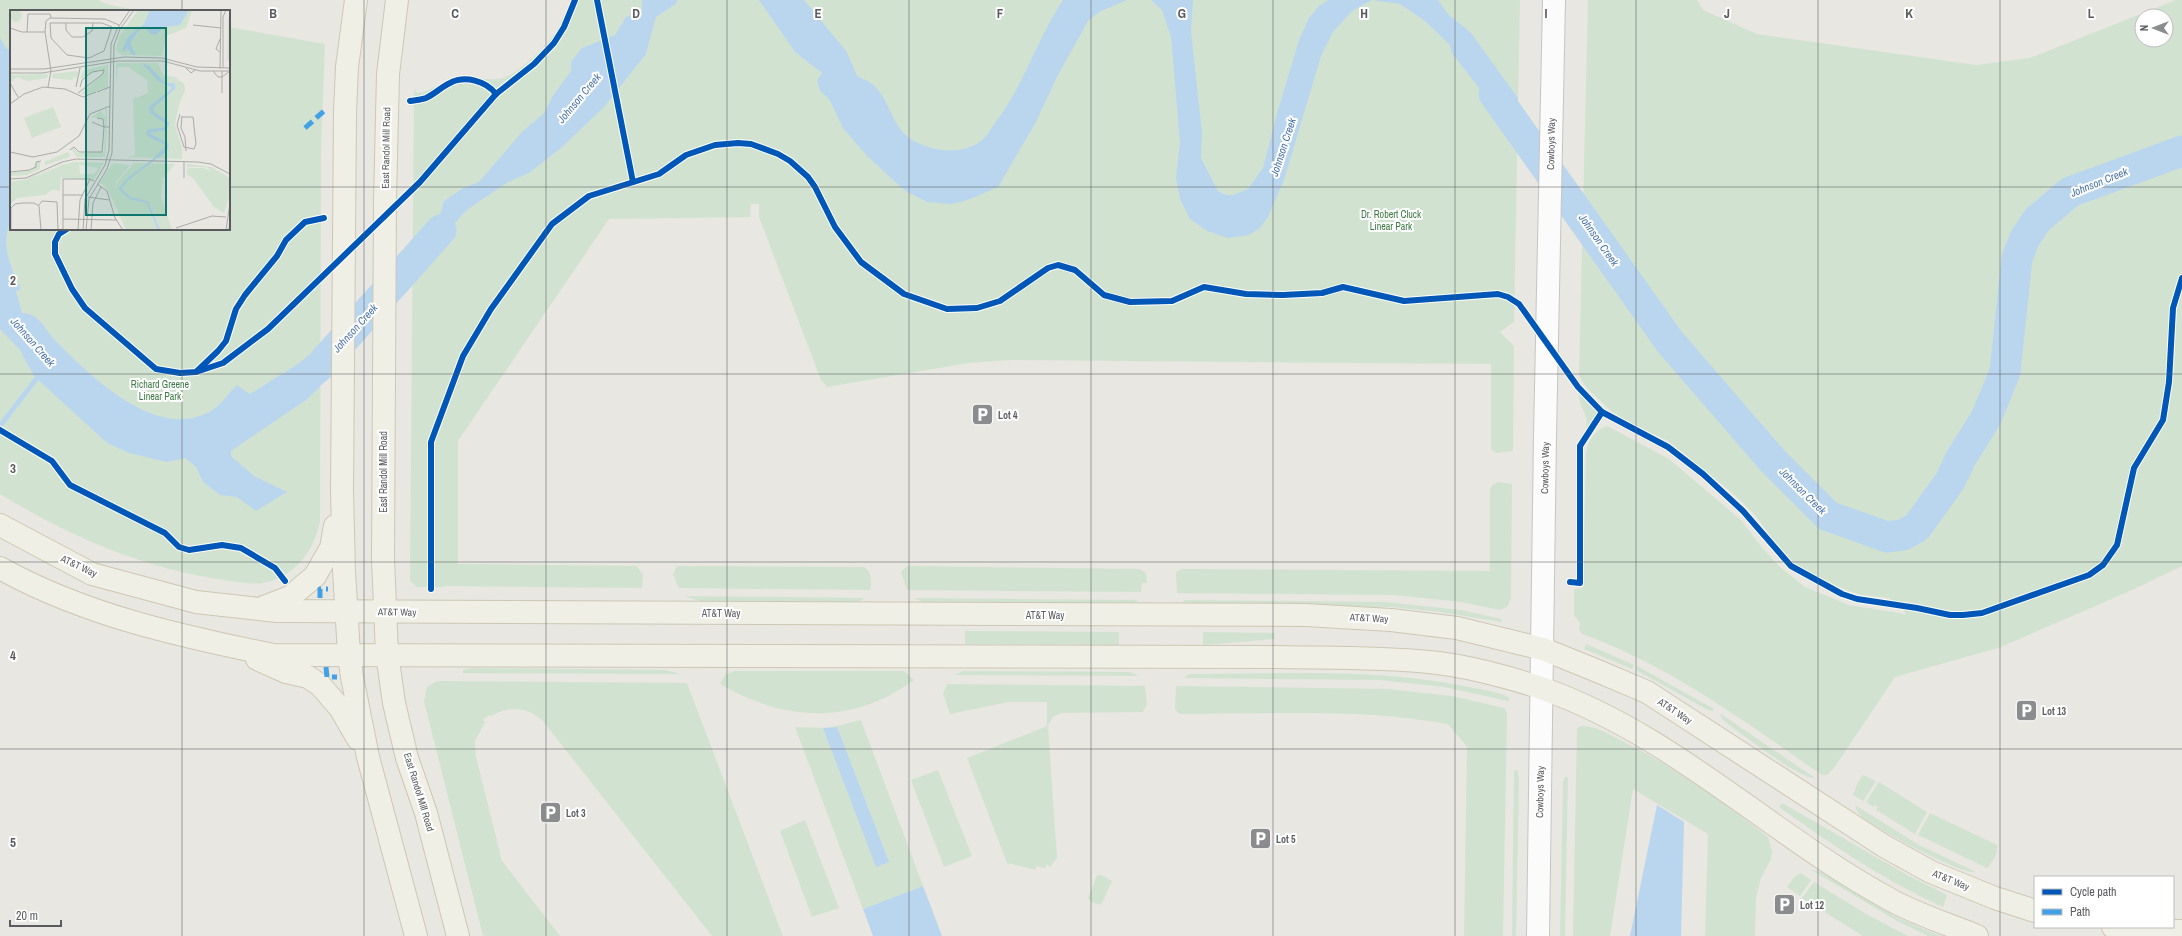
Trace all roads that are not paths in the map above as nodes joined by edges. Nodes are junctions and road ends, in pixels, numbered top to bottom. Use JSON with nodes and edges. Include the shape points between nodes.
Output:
{"nodes":[{"id":1,"x":356,"y":0,"type":"edge"},
{"id":2,"x":397,"y":0,"type":"edge"},
{"id":3,"x":1554,"y":0,"type":"edge"},
{"id":4,"x":342,"y":491,"type":"junction"},
{"id":5,"x":0,"y":525,"type":"edge"},
{"id":6,"x":0,"y":568,"type":"edge"},
{"id":7,"x":260,"y":609,"type":"junction"},
{"id":8,"x":347,"y":611,"type":"junction"},
{"id":9,"x":384,"y":611,"type":"junction"},
{"id":10,"x":220,"y":645,"type":"junction"},
{"id":11,"x":1543,"y":649,"type":"junction"},
{"id":12,"x":349,"y":654,"type":"junction"},
{"id":13,"x":387,"y":654,"type":"junction"},
{"id":14,"x":1542,"y":688,"type":"junction"},
{"id":15,"x":368,"y":757,"type":"junction"},
{"id":16,"x":2034,"y":911,"type":"edge"},
{"id":17,"x":2120,"y":928,"type":"edge"},
{"id":18,"x":2182,"y":931,"type":"edge"},
{"id":19,"x":416,"y":936,"type":"edge"},
{"id":20,"x":458,"y":936,"type":"edge"},
{"id":21,"x":1538,"y":936,"type":"edge"},
{"id":22,"x":1977,"y":936,"type":"edge"}],
"edges":[{"from":1,"to":4,"type":"main road","via":[[346,89]]},
{"from":2,"to":9,"type":"main road","name":"East Randol Mill Road","via":[[388,74],[385,200]]},
{"from":3,"to":11,"type":"street","name":"Cowboys Way"},
{"from":4,"to":7,"type":"main road","via":[[331,548],[315,576],[290,597]]},
{"from":4,"to":8,"type":"main road"},
{"from":5,"to":7,"type":"main road","name":"AT&T Way","via":[[92,574],[196,602]]},
{"from":6,"to":10,"type":"main road","via":[[87,607]]},
{"from":7,"to":8,"type":"main road","name":"AT&T Way"},
{"from":8,"to":9,"type":"main road","name":"AT&T Way"},
{"from":8,"to":12,"type":"main road"},
{"from":9,"to":11,"type":"main road","name":"AT&T Way","via":[[1305,615],[1391,620],[1457,628]]},
{"from":9,"to":13,"type":"main road","name":"East Randol Mill Road"},
{"from":10,"to":12,"type":"main road","via":[[273,655]]},
{"from":10,"to":15,"type":"main road","via":[[286,672],[308,677],[320,684],[340,708]]},
{"from":11,"to":14,"type":"street","name":"Cowboys Way"},
{"from":11,"to":16,"type":"main road","name":"AT&T Way","via":[[1647,692],[1884,846],[1931,872]]},
{"from":12,"to":13,"type":"main road"},
{"from":12,"to":15,"type":"main road"},
{"from":13,"to":14,"type":"main road","via":[[1294,657],[1430,662],[1487,673]]},
{"from":13,"to":20,"type":"main road","name":"East Randol Mill Road","via":[[394,703],[407,758],[426,813]]},
{"from":14,"to":21,"type":"street","name":"Cowboys Way"},
{"from":14,"to":22,"type":"main road","via":[[1604,716],[1665,748],[1820,856],[1892,901]]},
{"from":15,"to":19,"type":"main road"},
{"from":17,"to":18,"type":"main road"}]}
